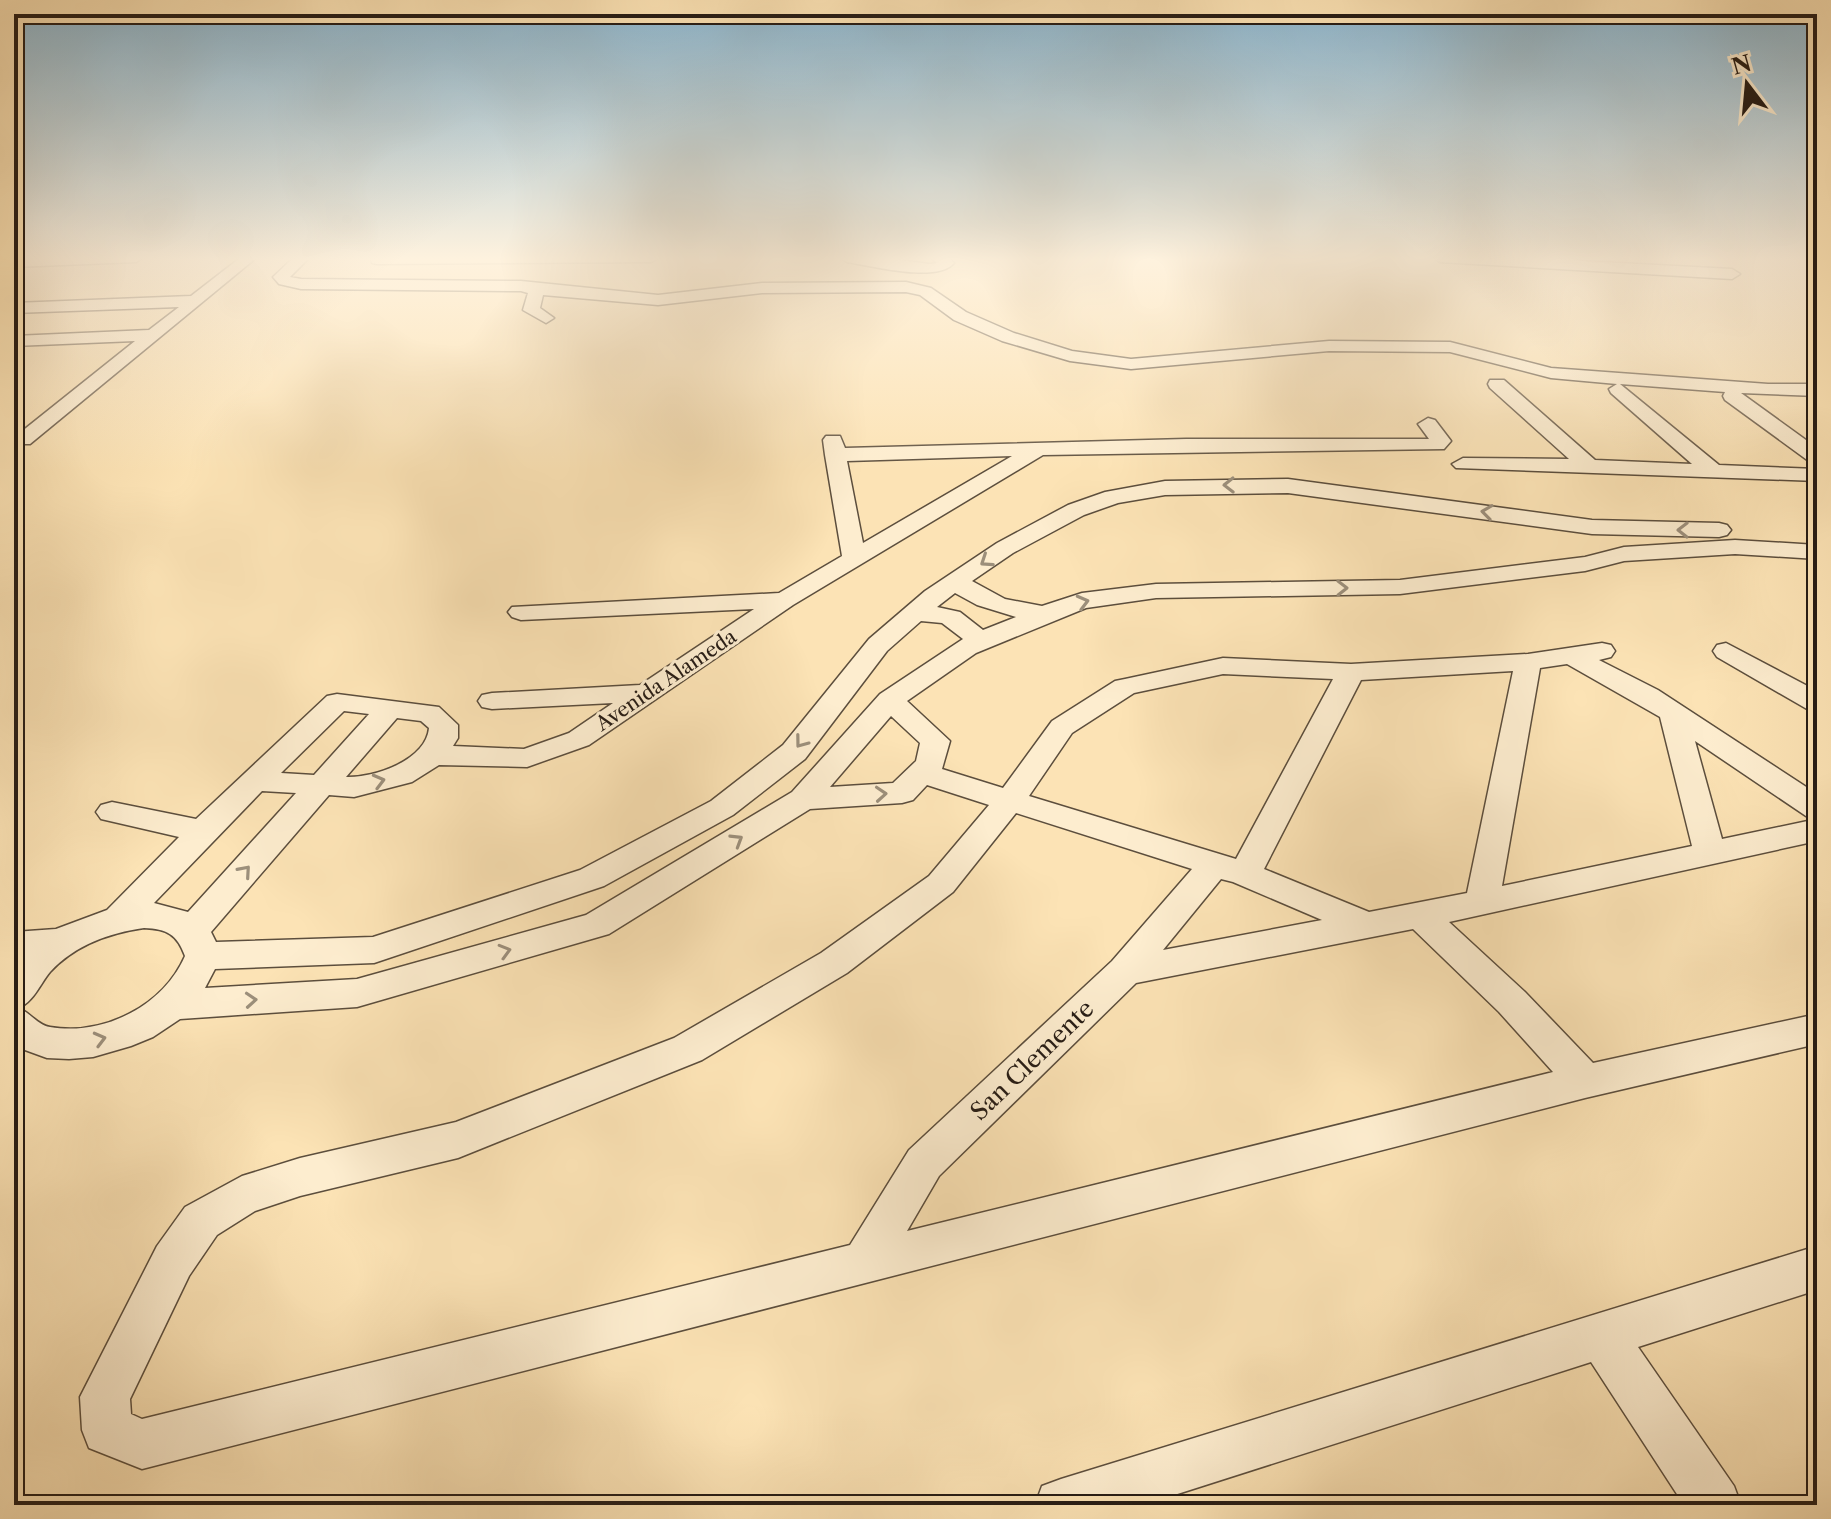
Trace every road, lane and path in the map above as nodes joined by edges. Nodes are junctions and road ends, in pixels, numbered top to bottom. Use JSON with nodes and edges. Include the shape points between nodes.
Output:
{"nodes":[{"id":1,"x":160,"y":329,"type":"edge"},
{"id":2,"x":989,"y":329,"type":"edge"},
{"id":3,"x":152,"y":335,"type":"junction"},
{"id":4,"x":14,"y":341,"type":"edge"},
{"id":5,"x":1497,"y":384,"type":"dead end"},
{"id":6,"x":1618,"y":389,"type":"dead end"},
{"id":7,"x":1817,"y":390,"type":"edge"},
{"id":8,"x":1732,"y":396,"type":"dead end"},
{"id":9,"x":47,"y":418,"type":"junction"},
{"id":10,"x":14,"y":420,"type":"edge"},
{"id":11,"x":1428,"y":424,"type":"dead end"},
{"id":12,"x":23,"y":440,"type":"dead end"},
{"id":13,"x":1039,"y":449,"type":"junction"},
{"id":14,"x":1817,"y":458,"type":"edge"},
{"id":15,"x":1463,"y":464,"type":"dead end"},
{"id":16,"x":1589,"y":466,"type":"junction"},
{"id":17,"x":1711,"y":469,"type":"junction"},
{"id":18,"x":1817,"y":475,"type":"edge"},
{"id":19,"x":1533,"y":519,"type":"junction"},
{"id":20,"x":1592,"y":527,"type":"junction"},
{"id":21,"x":1817,"y":533,"type":"edge"},
{"id":22,"x":1817,"y":552,"type":"edge"},
{"id":23,"x":1624,"y":554,"type":"junction"},
{"id":24,"x":854,"y":559,"type":"junction"},
{"id":25,"x":1585,"y":564,"type":"junction"},
{"id":26,"x":956,"y":581,"type":"junction"},
{"id":27,"x":784,"y":600,"type":"junction"},
{"id":28,"x":521,"y":612,"type":"dead end"},
{"id":29,"x":916,"y":613,"type":"junction"},
{"id":30,"x":1042,"y":615,"type":"junction"},
{"id":31,"x":978,"y":640,"type":"junction"},
{"id":32,"x":1602,"y":651,"type":"dead end"},
{"id":33,"x":1726,"y":651,"type":"dead end"},
{"id":34,"x":1573,"y":657,"type":"junction"},
{"id":35,"x":1528,"y":662,"type":"junction"},
{"id":36,"x":1351,"y":672,"type":"junction"},
{"id":37,"x":648,"y":693,"type":"junction"},
{"id":38,"x":890,"y":700,"type":"junction"},
{"id":39,"x":492,"y":701,"type":"dead end"},
{"id":40,"x":1817,"y":703,"type":"edge"},
{"id":41,"x":391,"y":707,"type":"junction"},
{"id":42,"x":1673,"y":713,"type":"junction"},
{"id":43,"x":433,"y":755,"type":"junction"},
{"id":44,"x":921,"y":773,"type":"junction"},
{"id":45,"x":255,"y":781,"type":"junction"},
{"id":46,"x":319,"y":787,"type":"junction"},
{"id":47,"x":803,"y":799,"type":"junction"},
{"id":48,"x":1011,"y":799,"type":"junction"},
{"id":49,"x":1817,"y":809,"type":"edge"},
{"id":50,"x":112,"y":812,"type":"dead end"},
{"id":51,"x":1817,"y":830,"type":"edge"},
{"id":52,"x":203,"y":831,"type":"junction"},
{"id":53,"x":1710,"y":854,"type":"junction"},
{"id":54,"x":1229,"y":870,"type":"junction"},
{"id":55,"x":1482,"y":903,"type":"junction"},
{"id":56,"x":1418,"y":913,"type":"junction"},
{"id":57,"x":119,"y":919,"type":"junction"},
{"id":58,"x":1362,"y":923,"type":"junction"},
{"id":59,"x":62,"y":942,"type":"junction"},
{"id":60,"x":198,"y":943,"type":"junction"},
{"id":61,"x":14,"y":945,"type":"edge"},
{"id":62,"x":1125,"y":971,"type":"junction"},
{"id":63,"x":14,"y":995,"type":"edge"},
{"id":64,"x":173,"y":1005,"type":"junction"},
{"id":65,"x":14,"y":1022,"type":"edge"},
{"id":66,"x":1817,"y":1029,"type":"edge"},
{"id":67,"x":1585,"y":1081,"type":"junction"},
{"id":68,"x":864,"y":1263,"type":"junction"},
{"id":69,"x":1817,"y":1268,"type":"edge"},
{"id":70,"x":1603,"y":1337,"type":"junction"},
{"id":71,"x":1061,"y":1505,"type":"edge"},
{"id":72,"x":1715,"y":1505,"type":"edge"}],
"edges":[{"from":1,"to":3,"type":"street"},
{"from":2,"to":7,"type":"street","via":[[1070,356],[1131,364],[1329,346],[1450,347],[1551,373]]},
{"from":3,"to":4,"type":"street"},
{"from":3,"to":9,"type":"street"},
{"from":5,"to":16,"type":"street"},
{"from":6,"to":17,"type":"street"},
{"from":8,"to":14,"type":"street"},
{"from":9,"to":10,"type":"street"},
{"from":9,"to":12,"type":"street"},
{"from":11,"to":13,"type":"street","via":[[1441,441],[1437,445]]},
{"from":13,"to":24,"type":"street","name":"Avenida Alameda"},
{"from":13,"to":24,"type":"street","via":[[834,447]]},
{"from":15,"to":16,"type":"street"},
{"from":16,"to":17,"type":"street"},
{"from":17,"to":18,"type":"street"},
{"from":19,"to":20,"type":"street"},
{"from":19,"to":25,"type":"street"},
{"from":19,"to":26,"type":"street","one_way":true,"via":[[1303,487],[1165,488],[1076,510]]},
{"from":21,"to":20,"type":"street","one_way":true},
{"from":20,"to":23,"type":"street","via":[[1602,542]]},
{"from":22,"to":23,"type":"street","via":[[1735,547]]},
{"from":23,"to":25,"type":"street"},
{"from":24,"to":27,"type":"street","name":"Avenida Alameda"},
{"from":30,"to":25,"type":"street","one_way":true,"via":[[1082,601],[1156,591],[1400,587]]},
{"from":26,"to":29,"type":"street"},
{"from":26,"to":30,"type":"street","via":[[972,595],[999,606]]},
{"from":27,"to":28,"type":"street"},
{"from":27,"to":37,"type":"street","name":"Avenida Alameda"},
{"from":29,"to":31,"type":"street","via":[[945,614]]},
{"from":29,"to":60,"type":"street","one_way":true,"via":[[878,645],[794,752],[722,808],[592,878],[374,950]]},
{"from":30,"to":31,"type":"street"},
{"from":31,"to":38,"type":"street"},
{"from":32,"to":34,"type":"street"},
{"from":33,"to":40,"type":"street"},
{"from":34,"to":35,"type":"street"},
{"from":34,"to":42,"type":"street"},
{"from":35,"to":36,"type":"street"},
{"from":35,"to":55,"type":"street"},
{"from":36,"to":48,"type":"street","via":[[1223,666],[1125,687],[1062,727]]},
{"from":36,"to":54,"type":"street","name":"San Clemente"},
{"from":37,"to":39,"type":"street"},
{"from":37,"to":43,"type":"street","name":"Avenida Alameda","via":[[579,739],[527,758]]},
{"from":38,"to":44,"type":"street","via":[[935,741],[930,764]]},
{"from":38,"to":47,"type":"street"},
{"from":41,"to":43,"type":"street","via":[[429,713],[444,725]]},
{"from":41,"to":45,"type":"street","via":[[337,702]]},
{"from":41,"to":46,"type":"street"},
{"from":42,"to":49,"type":"street"},
{"from":42,"to":53,"type":"street"},
{"from":46,"to":43,"type":"street","one_way":true,"via":[[354,787],[401,775]]},
{"from":47,"to":44,"type":"street","one_way":true,"via":[[902,793]]},
{"from":44,"to":48,"type":"street"},
{"from":45,"to":46,"type":"street"},
{"from":45,"to":52,"type":"street"},
{"from":60,"to":46,"type":"street","one_way":true},
{"from":64,"to":47,"type":"street","one_way":true,"via":[[357,993],[597,925]]},
{"from":48,"to":54,"type":"street"},
{"from":48,"to":68,"type":"street","via":[[941,884],[834,963],[688,1049],[458,1140],[242,1196],[201,1221],[173,1261],[105,1397],[107,1430],[142,1444]]},
{"from":50,"to":52,"type":"street"},
{"from":51,"to":53,"type":"street"},
{"from":52,"to":57,"type":"street"},
{"from":53,"to":55,"type":"street"},
{"from":54,"to":58,"type":"street"},
{"from":54,"to":62,"type":"street","name":"San Clemente"},
{"from":55,"to":56,"type":"street"},
{"from":56,"to":58,"type":"street"},
{"from":56,"to":67,"type":"street"},
{"from":57,"to":59,"type":"street"},
{"from":57,"to":60,"type":"street","via":[[163,916]]},
{"from":58,"to":62,"type":"street"},
{"from":59,"to":61,"type":"street"},
{"from":59,"to":63,"type":"street","via":[[36,963]]},
{"from":60,"to":64,"type":"street"},
{"from":62,"to":68,"type":"street","name":"San Clemente","via":[[924,1163]]},
{"from":65,"to":64,"type":"street","one_way":true,"via":[[41,1043],[77,1043],[116,1034]]},
{"from":66,"to":67,"type":"street"},
{"from":67,"to":68,"type":"street"},
{"from":69,"to":70,"type":"street"},
{"from":70,"to":71,"type":"street"},
{"from":70,"to":72,"type":"street"}]}
